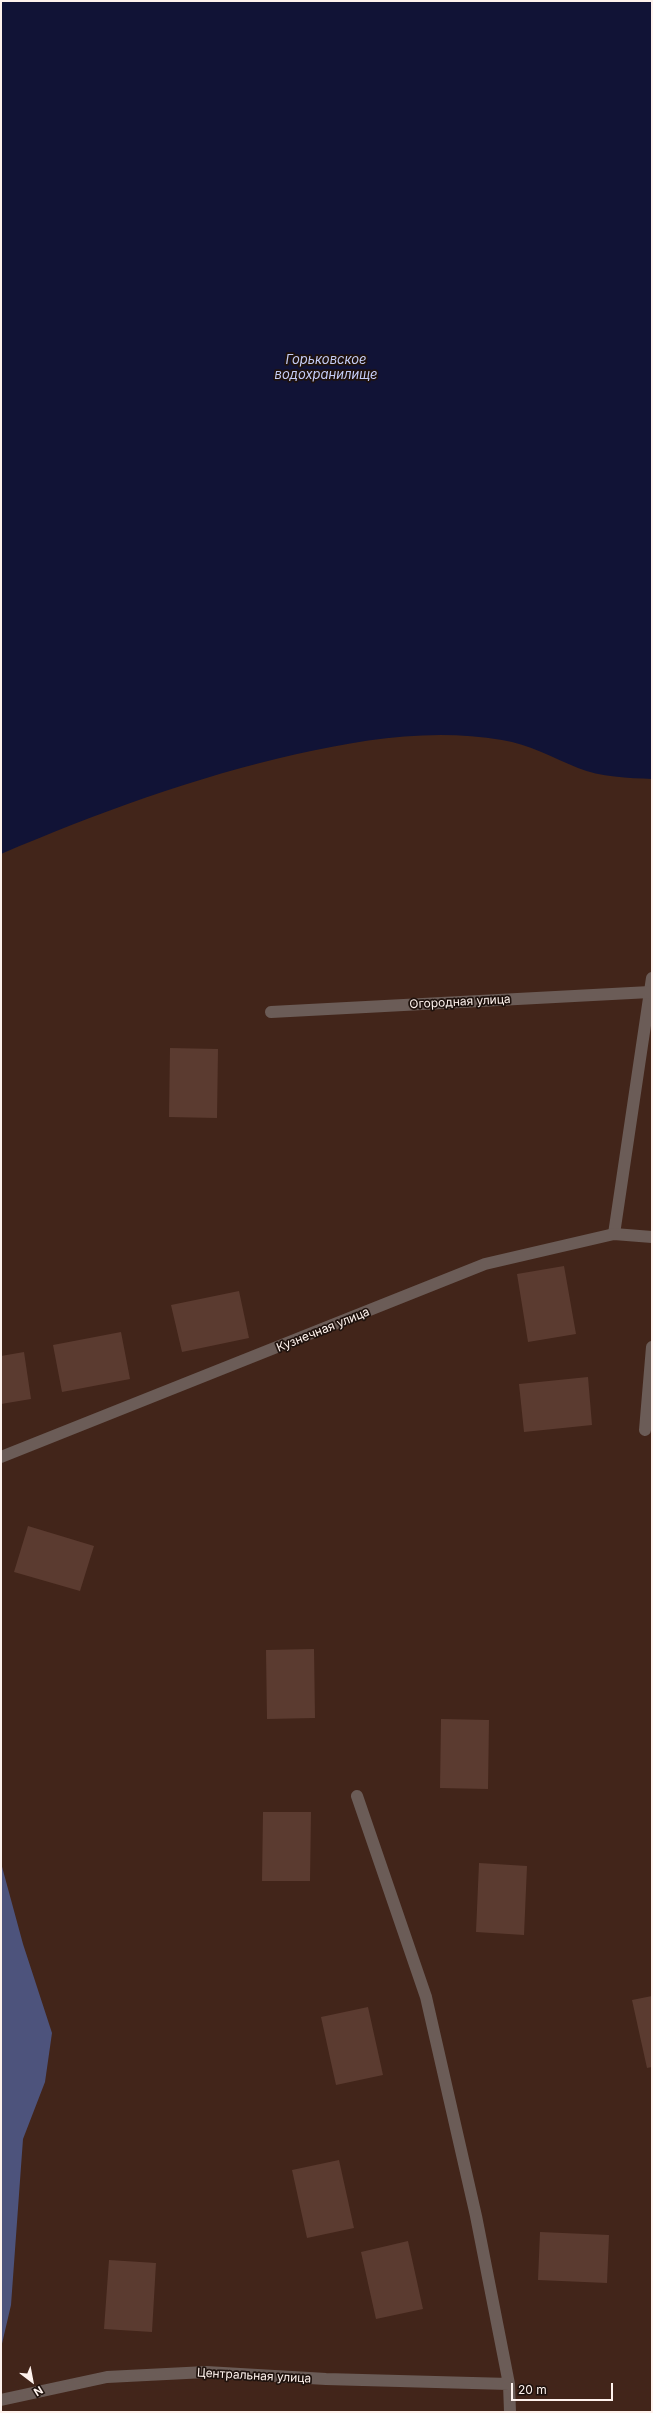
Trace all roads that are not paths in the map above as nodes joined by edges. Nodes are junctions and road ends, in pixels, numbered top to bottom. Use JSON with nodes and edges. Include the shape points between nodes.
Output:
{"nodes":[{"id":1,"x":652,"y":978,"type":"edge"},
{"id":2,"x":650,"y":992,"type":"junction"},
{"id":3,"x":271,"y":1012,"type":"dead end"},
{"id":4,"x":614,"y":1234,"type":"junction"},
{"id":5,"x":652,"y":1236,"type":"edge"},
{"id":6,"x":652,"y":1346,"type":"edge"},
{"id":7,"x":645,"y":1430,"type":"dead end"},
{"id":8,"x":1,"y":1457,"type":"edge"},
{"id":9,"x":357,"y":1796,"type":"dead end"},
{"id":10,"x":510,"y":2384,"type":"junction"},
{"id":11,"x":1,"y":2400,"type":"edge"},
{"id":12,"x":510,"y":2412,"type":"edge"}],
"edges":[{"from":1,"to":2,"type":"street"},
{"from":2,"to":3,"type":"street","name":"Огородная улица"},
{"from":2,"to":4,"type":"street"},
{"from":4,"to":5,"type":"street","name":"Кузнечная улица"},
{"from":4,"to":8,"type":"street","name":"Кузнечная улица","via":[[484,1264]]},
{"from":6,"to":7,"type":"street"},
{"from":9,"to":10,"type":"street","via":[[426,1997],[476,2216]]},
{"from":10,"to":11,"type":"street","name":"Центральная улица","via":[[326,2379],[206,2372],[106,2377]]},
{"from":10,"to":12,"type":"street"}]}
